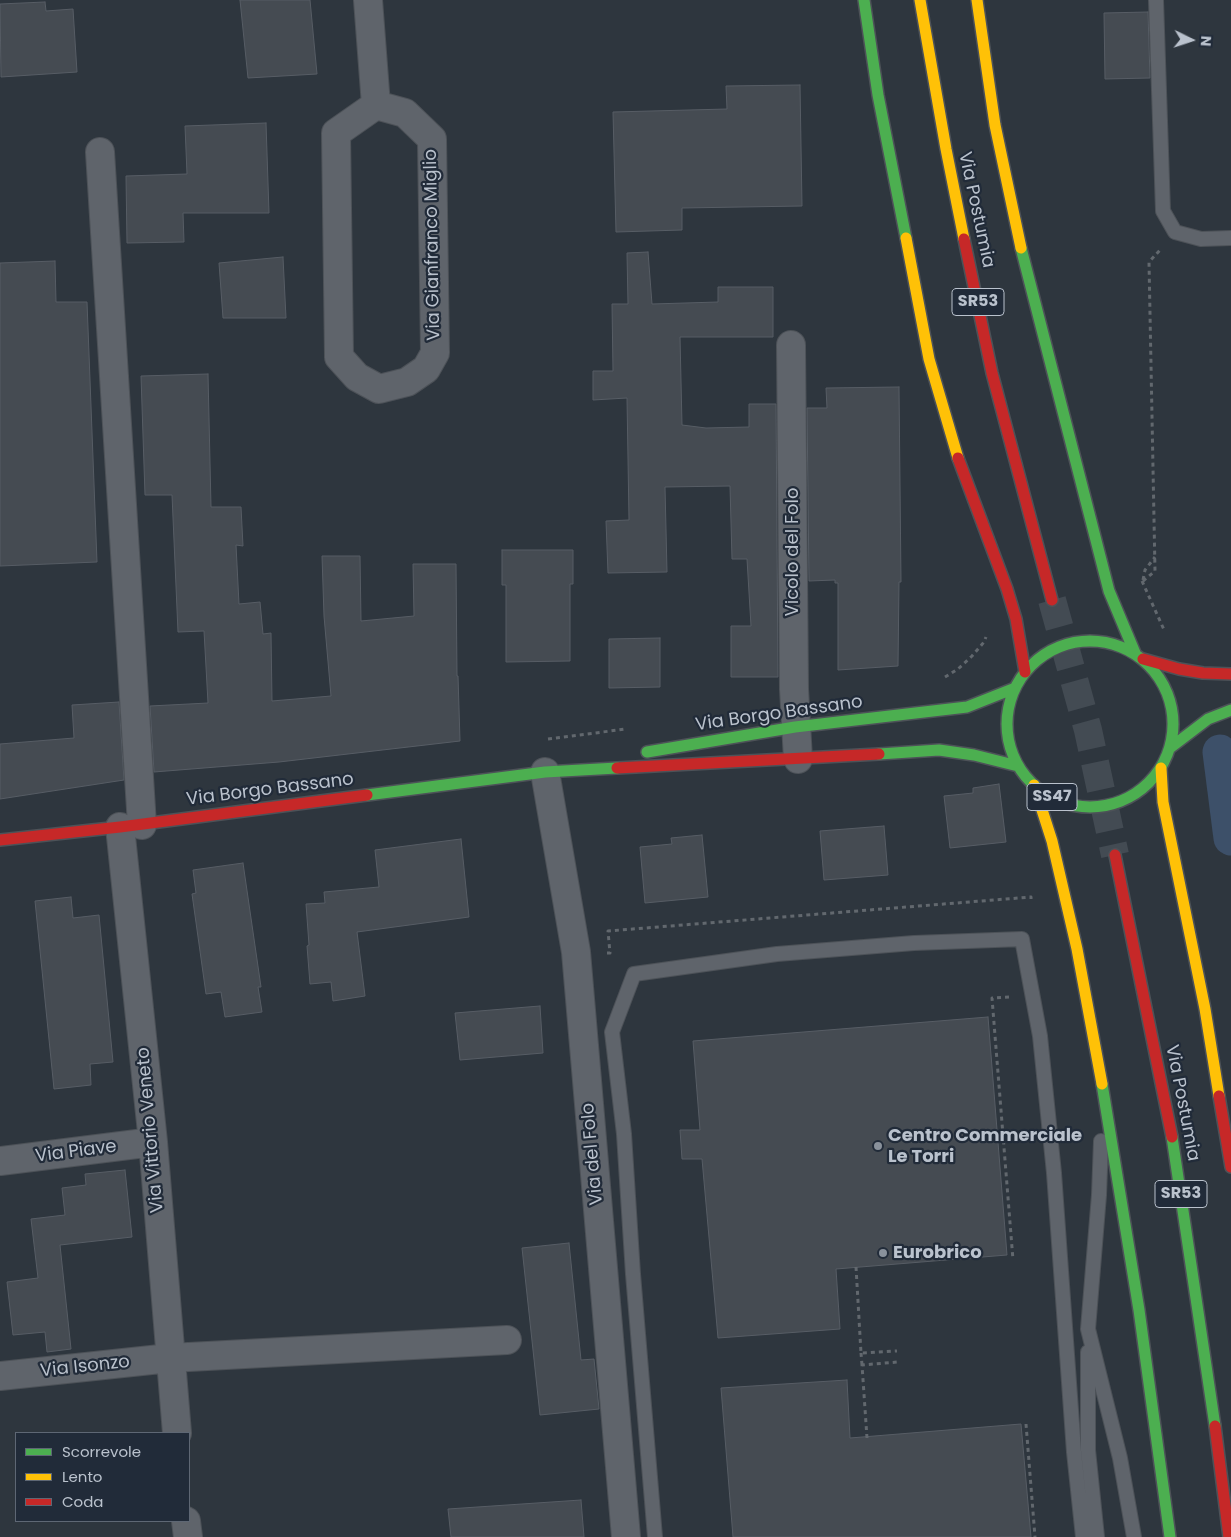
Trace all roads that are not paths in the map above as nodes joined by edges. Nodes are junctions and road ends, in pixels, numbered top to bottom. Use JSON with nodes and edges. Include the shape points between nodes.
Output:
{"nodes":[{"id":1,"x":368,"y":0,"type":"edge"},
{"id":2,"x":864,"y":0,"type":"edge"},
{"id":3,"x":920,"y":0,"type":"edge"},
{"id":4,"x":977,"y":0,"type":"edge"},
{"id":5,"x":1156,"y":0,"type":"edge"},
{"id":6,"x":376,"y":105,"type":"junction"},
{"id":7,"x":100,"y":152,"type":"dead end"},
{"id":8,"x":1231,"y":238,"type":"edge"},
{"id":9,"x":791,"y":345,"type":"dead end"},
{"id":10,"x":1052,"y":600,"type":"tunnel mouth"},
{"id":11,"x":1139,"y":656,"type":"junction"},
{"id":12,"x":1025,"y":672,"type":"junction"},
{"id":13,"x":1231,"y":674,"type":"edge"},
{"id":14,"x":1015,"y":688,"type":"junction"},
{"id":15,"x":1231,"y":710,"type":"edge"},
{"id":16,"x":796,"y":727,"type":"junction"},
{"id":17,"x":1170,"y":748,"type":"junction"},
{"id":18,"x":798,"y":759,"type":"junction"},
{"id":19,"x":1018,"y":766,"type":"junction"},
{"id":20,"x":1161,"y":768,"type":"junction"},
{"id":21,"x":545,"y":772,"type":"junction"},
{"id":22,"x":1034,"y":785,"type":"junction"},
{"id":23,"x":131,"y":826,"type":"junction"},
{"id":24,"x":0,"y":840,"type":"edge"},
{"id":25,"x":1115,"y":855,"type":"tunnel mouth"},
{"id":26,"x":1102,"y":1085,"type":"junction"},
{"id":27,"x":153,"y":1142,"type":"junction"},
{"id":28,"x":1230,"y":1149,"type":"edge"},
{"id":29,"x":0,"y":1161,"type":"edge"},
{"id":30,"x":1231,"y":1166,"type":"edge"},
{"id":31,"x":1088,"y":1329,"type":"junction"},
{"id":32,"x":507,"y":1340,"type":"dead end"},
{"id":33,"x":170,"y":1358,"type":"junction"},
{"id":34,"x":0,"y":1376,"type":"edge"},
{"id":35,"x":177,"y":1432,"type":"edge"},
{"id":36,"x":186,"y":1522,"type":"edge"},
{"id":37,"x":188,"y":1537,"type":"edge"},
{"id":38,"x":626,"y":1537,"type":"edge"},
{"id":39,"x":655,"y":1537,"type":"edge"},
{"id":40,"x":1082,"y":1537,"type":"edge"},
{"id":41,"x":1097,"y":1537,"type":"edge"},
{"id":42,"x":1134,"y":1537,"type":"edge"},
{"id":43,"x":1170,"y":1537,"type":"edge"},
{"id":44,"x":1229,"y":1537,"type":"edge"}],
"edges":[{"from":1,"to":6,"type":"street"},
{"from":2,"to":12,"type":"main road","via":[[878,95],[929,359],[963,474],[1007,589]]},
{"from":3,"to":10,"type":"main road","name":"Via Postumia","number":"SR53","via":[[946,149],[992,372]]},
{"from":4,"to":11,"type":"main road","via":[[995,125],[1024,261],[1109,591]]},
{"from":5,"to":8,"type":"lane","via":[[1163,211],[1175,232],[1201,239]]},
{"from":6,"to":6,"type":"street","name":"Via Gianfranco Miglio","via":[[336,133],[339,357],[357,377],[379,389],[407,382],[426,369],[435,353],[432,139],[405,113]]},
{"from":7,"to":23,"type":"street","name":"Via Vittorio Veneto"},
{"from":9,"to":16,"type":"street","name":"Vicolo del Folo"},
{"from":11,"to":12,"type":"main road","number":"SS47","via":[[1112,643],[1088,640],[1064,644],[1042,655]]},
{"from":11,"to":13,"type":"main road","number":"SS47","via":[[1179,669]]},
{"from":11,"to":17,"type":"main road","number":"SS47","via":[[1157,673],[1167,690],[1174,728]]},
{"from":12,"to":14,"type":"main road","number":"SS47"},
{"from":14,"to":16,"type":"main road","name":"Via Borgo Bassano","via":[[967,707]]},
{"from":14,"to":19,"type":"main road","number":"SS47","via":[[1007,718],[1009,742]]},
{"from":15,"to":17,"type":"main road","number":"SS47","via":[[1208,719]]},
{"from":16,"to":18,"type":"street","name":"Vicolo del Folo"},
{"from":16,"to":21,"type":"main road","name":"Via Borgo Bassano"},
{"from":17,"to":20,"type":"main road","number":"SS47"},
{"from":18,"to":19,"type":"main road","name":"Via Borgo Bassano","via":[[939,750]]},
{"from":18,"to":21,"type":"main road","name":"Via Borgo Bassano"},
{"from":19,"to":22,"type":"main road","number":"SS47"},
{"from":20,"to":22,"type":"main road","number":"SS47","via":[[1145,787],[1124,800],[1101,806],[1062,802]]},
{"from":20,"to":28,"type":"main road","via":[[1163,802]]},
{"from":21,"to":23,"type":"main road","name":"Via Borgo Bassano"},
{"from":21,"to":38,"type":"street","name":"Via del Folo","via":[[576,955]]},
{"from":22,"to":26,"type":"main road","via":[[1052,841]]},
{"from":23,"to":24,"type":"main road","name":"Via Borgo Bassano"},
{"from":23,"to":27,"type":"street","name":"Via Vittorio Veneto"},
{"from":25,"to":44,"type":"main road","name":"Via Postumia","number":"SR53","via":[[1173,1143]]},
{"from":26,"to":31,"type":"lane","via":[[1099,1195]]},
{"from":26,"to":43,"type":"main road","via":[[1140,1310]]},
{"from":27,"to":29,"type":"street","name":"Via Piave"},
{"from":27,"to":33,"type":"street","name":"Via Vittorio Veneto"},
{"from":28,"to":30,"type":"main road"},
{"from":31,"to":41,"type":"lane","via":[[1088,1450]]},
{"from":31,"to":42,"type":"lane","via":[[1120,1458]]},
{"from":32,"to":33,"type":"street","name":"Via Isonzo"},
{"from":33,"to":34,"type":"street","name":"Via Isonzo"},
{"from":33,"to":35,"type":"street","name":"Via Vittorio Veneto"},
{"from":36,"to":37,"type":"street"},
{"from":39,"to":40,"type":"lane","via":[[624,1134],[612,1032],[634,974],[777,954],[914,943],[1022,939],[1040,1036],[1054,1173]]}]}
